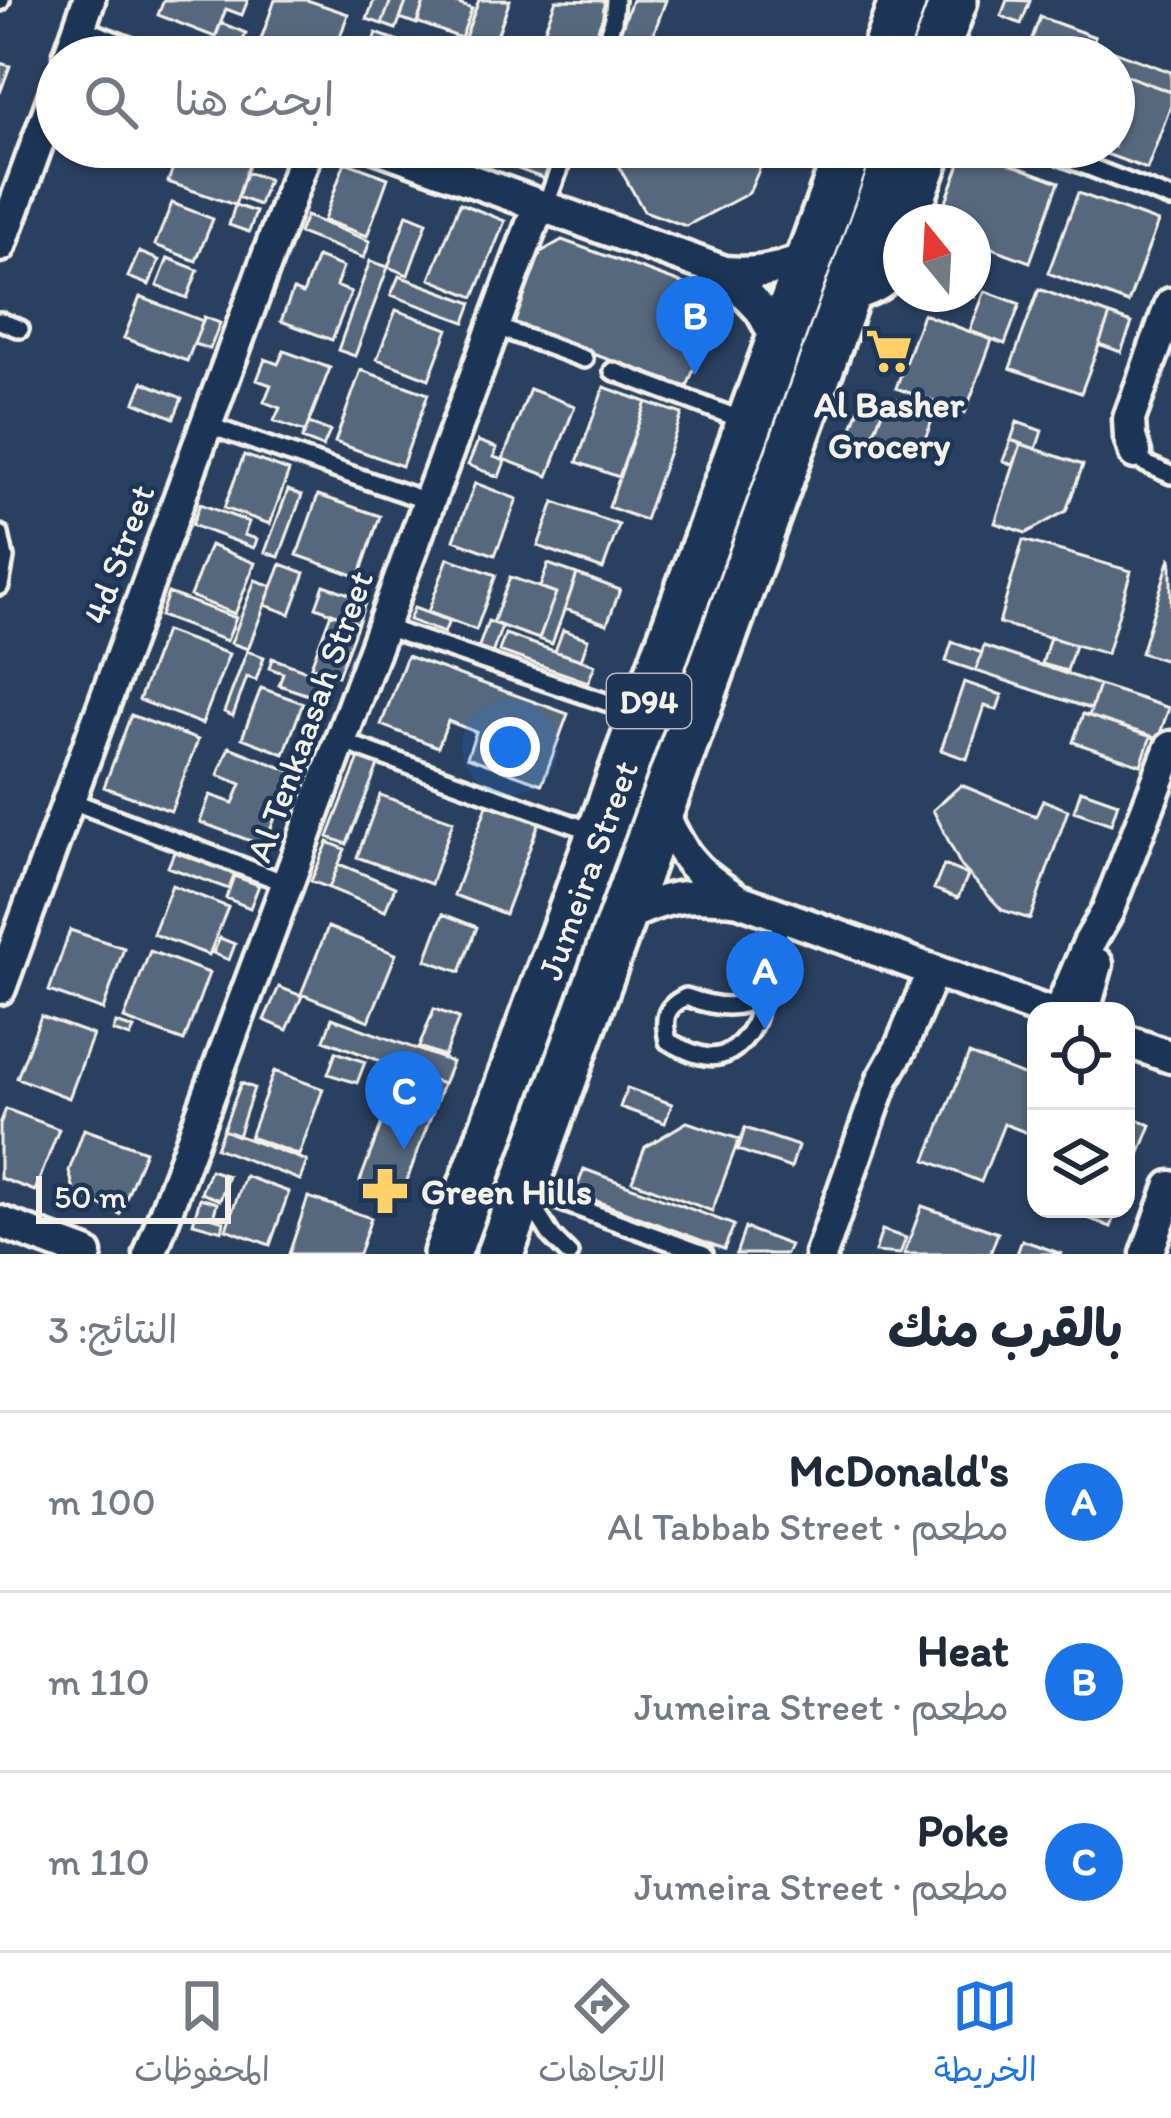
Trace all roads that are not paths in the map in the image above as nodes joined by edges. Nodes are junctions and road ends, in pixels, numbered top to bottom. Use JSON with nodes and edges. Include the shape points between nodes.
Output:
{"nodes":[{"id":1,"x":89,"y":0,"type":"edge"},
{"id":2,"x":615,"y":0,"type":"edge"},
{"id":3,"x":903,"y":0,"type":"edge"},
{"id":4,"x":954,"y":0,"type":"edge"},
{"id":5,"x":76,"y":36,"type":"edge"},
{"id":6,"x":608,"y":36,"type":"edge"},
{"id":7,"x":890,"y":36,"type":"edge"},
{"id":8,"x":941,"y":36,"type":"edge"},
{"id":9,"x":36,"y":146,"type":"edge"},
{"id":10,"x":300,"y":168,"type":"edge"},
{"id":11,"x":436,"y":168,"type":"edge"},
{"id":12,"x":558,"y":168,"type":"edge"},
{"id":13,"x":842,"y":168,"type":"edge"},
{"id":14,"x":892,"y":168,"type":"edge"},
{"id":15,"x":930,"y":168,"type":"edge"},
{"id":16,"x":1092,"y":168,"type":"edge"},
{"id":17,"x":1171,"y":199,"type":"edge"},
{"id":18,"x":917,"y":204,"type":"edge"},
{"id":19,"x":542,"y":206,"type":"junction"},
{"id":20,"x":0,"y":245,"type":"edge"},
{"id":21,"x":810,"y":256,"type":"junction"},
{"id":22,"x":724,"y":272,"type":"junction"},
{"id":23,"x":883,"y":282,"type":"edge"},
{"id":24,"x":845,"y":297,"type":"junction"},
{"id":25,"x":1171,"y":304,"type":"edge"},
{"id":26,"x":0,"y":321,"type":"edge"},
{"id":27,"x":494,"y":326,"type":"junction"},
{"id":28,"x":20,"y":329,"type":"dead end"},
{"id":29,"x":778,"y":341,"type":"junction"},
{"id":30,"x":584,"y":359,"type":"dead end"},
{"id":31,"x":613,"y":371,"type":"dead end"},
{"id":32,"x":748,"y":422,"type":"junction"},
{"id":33,"x":207,"y":425,"type":"junction"},
{"id":34,"x":1135,"y":453,"type":"joint"},
{"id":35,"x":1171,"y":475,"type":"edge"},
{"id":36,"x":430,"y":502,"type":"junction"},
{"id":37,"x":0,"y":534,"type":"edge"},
{"id":38,"x":0,"y":586,"type":"edge"},
{"id":39,"x":384,"y":627,"type":"junction"},
{"id":40,"x":644,"y":715,"type":"junction"},
{"id":41,"x":341,"y":741,"type":"junction"},
{"id":42,"x":1171,"y":747,"type":"edge"},
{"id":43,"x":69,"y":800,"type":"junction"},
{"id":44,"x":660,"y":806,"type":"junction"},
{"id":45,"x":600,"y":834,"type":"junction"},
{"id":46,"x":288,"y":884,"type":"junction"},
{"id":47,"x":739,"y":900,"type":"junction"},
{"id":48,"x":1107,"y":911,"type":"junction"},
{"id":49,"x":783,"y":916,"type":"junction"},
{"id":50,"x":621,"y":917,"type":"junction"},
{"id":51,"x":922,"y":967,"type":"junction"},
{"id":52,"x":0,"y":988,"type":"edge"},
{"id":53,"x":756,"y":996,"type":"junction"},
{"id":54,"x":1064,"y":1002,"type":"edge"},
{"id":55,"x":1086,"y":1002,"type":"edge"},
{"id":56,"x":1027,"y":1005,"type":"edge"},
{"id":57,"x":1135,"y":1044,"type":"edge"},
{"id":58,"x":1171,"y":1057,"type":"edge"},
{"id":59,"x":1171,"y":1187,"type":"edge"},
{"id":60,"x":523,"y":1189,"type":"junction"},
{"id":61,"x":0,"y":1222,"type":"edge"},
{"id":62,"x":86,"y":1254,"type":"edge"},
{"id":63,"x":150,"y":1254,"type":"edge"},
{"id":64,"x":447,"y":1254,"type":"edge"},
{"id":65,"x":500,"y":1254,"type":"edge"},
{"id":66,"x":569,"y":1254,"type":"edge"},
{"id":67,"x":704,"y":1254,"type":"edge"},
{"id":68,"x":820,"y":1254,"type":"edge"},
{"id":69,"x":1147,"y":1254,"type":"edge"}],
"edges":[{"from":1,"to":5,"type":"street"},
{"from":2,"to":6,"type":"lane"},
{"from":3,"to":7,"type":"main road"},
{"from":4,"to":8,"type":"main road"},
{"from":9,"to":20,"type":"street"},
{"from":10,"to":33,"type":"street","name":"4d Street"},
{"from":11,"to":19,"type":"street"},
{"from":12,"to":19,"type":"lane"},
{"from":13,"to":21,"type":"main road","name":"Jumeira Street","number":"D94"},
{"from":14,"to":24,"type":"main road","name":"Jumeira Street","number":"D94"},
{"from":15,"to":18,"type":"street"},
{"from":16,"to":17,"type":"lane"},
{"from":19,"to":22,"type":"street"},
{"from":19,"to":27,"type":"street","name":"Al Tenkaasah Street"},
{"from":21,"to":22,"type":"street","via":[[777,269]]},
{"from":21,"to":29,"type":"main road","name":"Jumeira Street","number":"D94"},
{"from":22,"to":29,"type":"street"},
{"from":23,"to":24,"type":"street"},
{"from":24,"to":44,"type":"main road","name":"Jumeira Street","number":"D94"},
{"from":25,"to":34,"type":"street","via":[[1130,418]]},
{"from":26,"to":28,"type":"lane"},
{"from":27,"to":30,"type":"lane"},
{"from":27,"to":36,"type":"street","name":"Al Tenkaasah Street"},
{"from":29,"to":32,"type":"main road","name":"Jumeira Street","number":"D94"},
{"from":31,"to":32,"type":"lane"},
{"from":32,"to":40,"type":"main road","name":"Jumeira Street","number":"D94"},
{"from":33,"to":36,"type":"lane"},
{"from":33,"to":43,"type":"street","name":"4d Street"},
{"from":34,"to":35,"type":"lane"},
{"from":36,"to":39,"type":"street","name":"Al Tenkaasah Street"},
{"from":37,"to":38,"type":"lane"},
{"from":39,"to":40,"type":"lane"},
{"from":39,"to":41,"type":"street","name":"Al Tenkaasah Street"},
{"from":40,"to":45,"type":"main road","name":"Jumeira Street","number":"D94"},
{"from":41,"to":45,"type":"lane"},
{"from":41,"to":46,"type":"street","name":"Al Tenkaasah Street"},
{"from":42,"to":48,"type":"street"},
{"from":43,"to":46,"type":"lane"},
{"from":43,"to":52,"type":"street","name":"4d Street"},
{"from":44,"to":47,"type":"street","via":[[689,862]]},
{"from":44,"to":50,"type":"main road","name":"Jumeira Street","number":"D94"},
{"from":45,"to":64,"type":"main road","name":"Jumeira Street","number":"D94"},
{"from":46,"to":63,"type":"street","name":"Al Tenkaasah Street"},
{"from":47,"to":49,"type":"street"},
{"from":47,"to":50,"type":"street","via":[[678,896]]},
{"from":48,"to":54,"type":"street"},
{"from":48,"to":55,"type":"street"},
{"from":49,"to":51,"type":"street"},
{"from":49,"to":53,"type":"lane"},
{"from":50,"to":60,"type":"main road","name":"Jumeira Street","number":"D94"},
{"from":51,"to":56,"type":"street"},
{"from":51,"to":68,"type":"street","via":[[902,1047]]},
{"from":53,"to":53,"type":"lane","via":[[740,1008],[676,1002],[664,1020],[668,1041],[713,1058],[735,1051],[760,1011]]},
{"from":57,"to":58,"type":"street"},
{"from":59,"to":69,"type":"street"},
{"from":60,"to":65,"type":"main road","name":"Jumeira Street","number":"D94"},
{"from":60,"to":66,"type":"lane"},
{"from":60,"to":67,"type":"lane"},
{"from":61,"to":62,"type":"street"}]}
